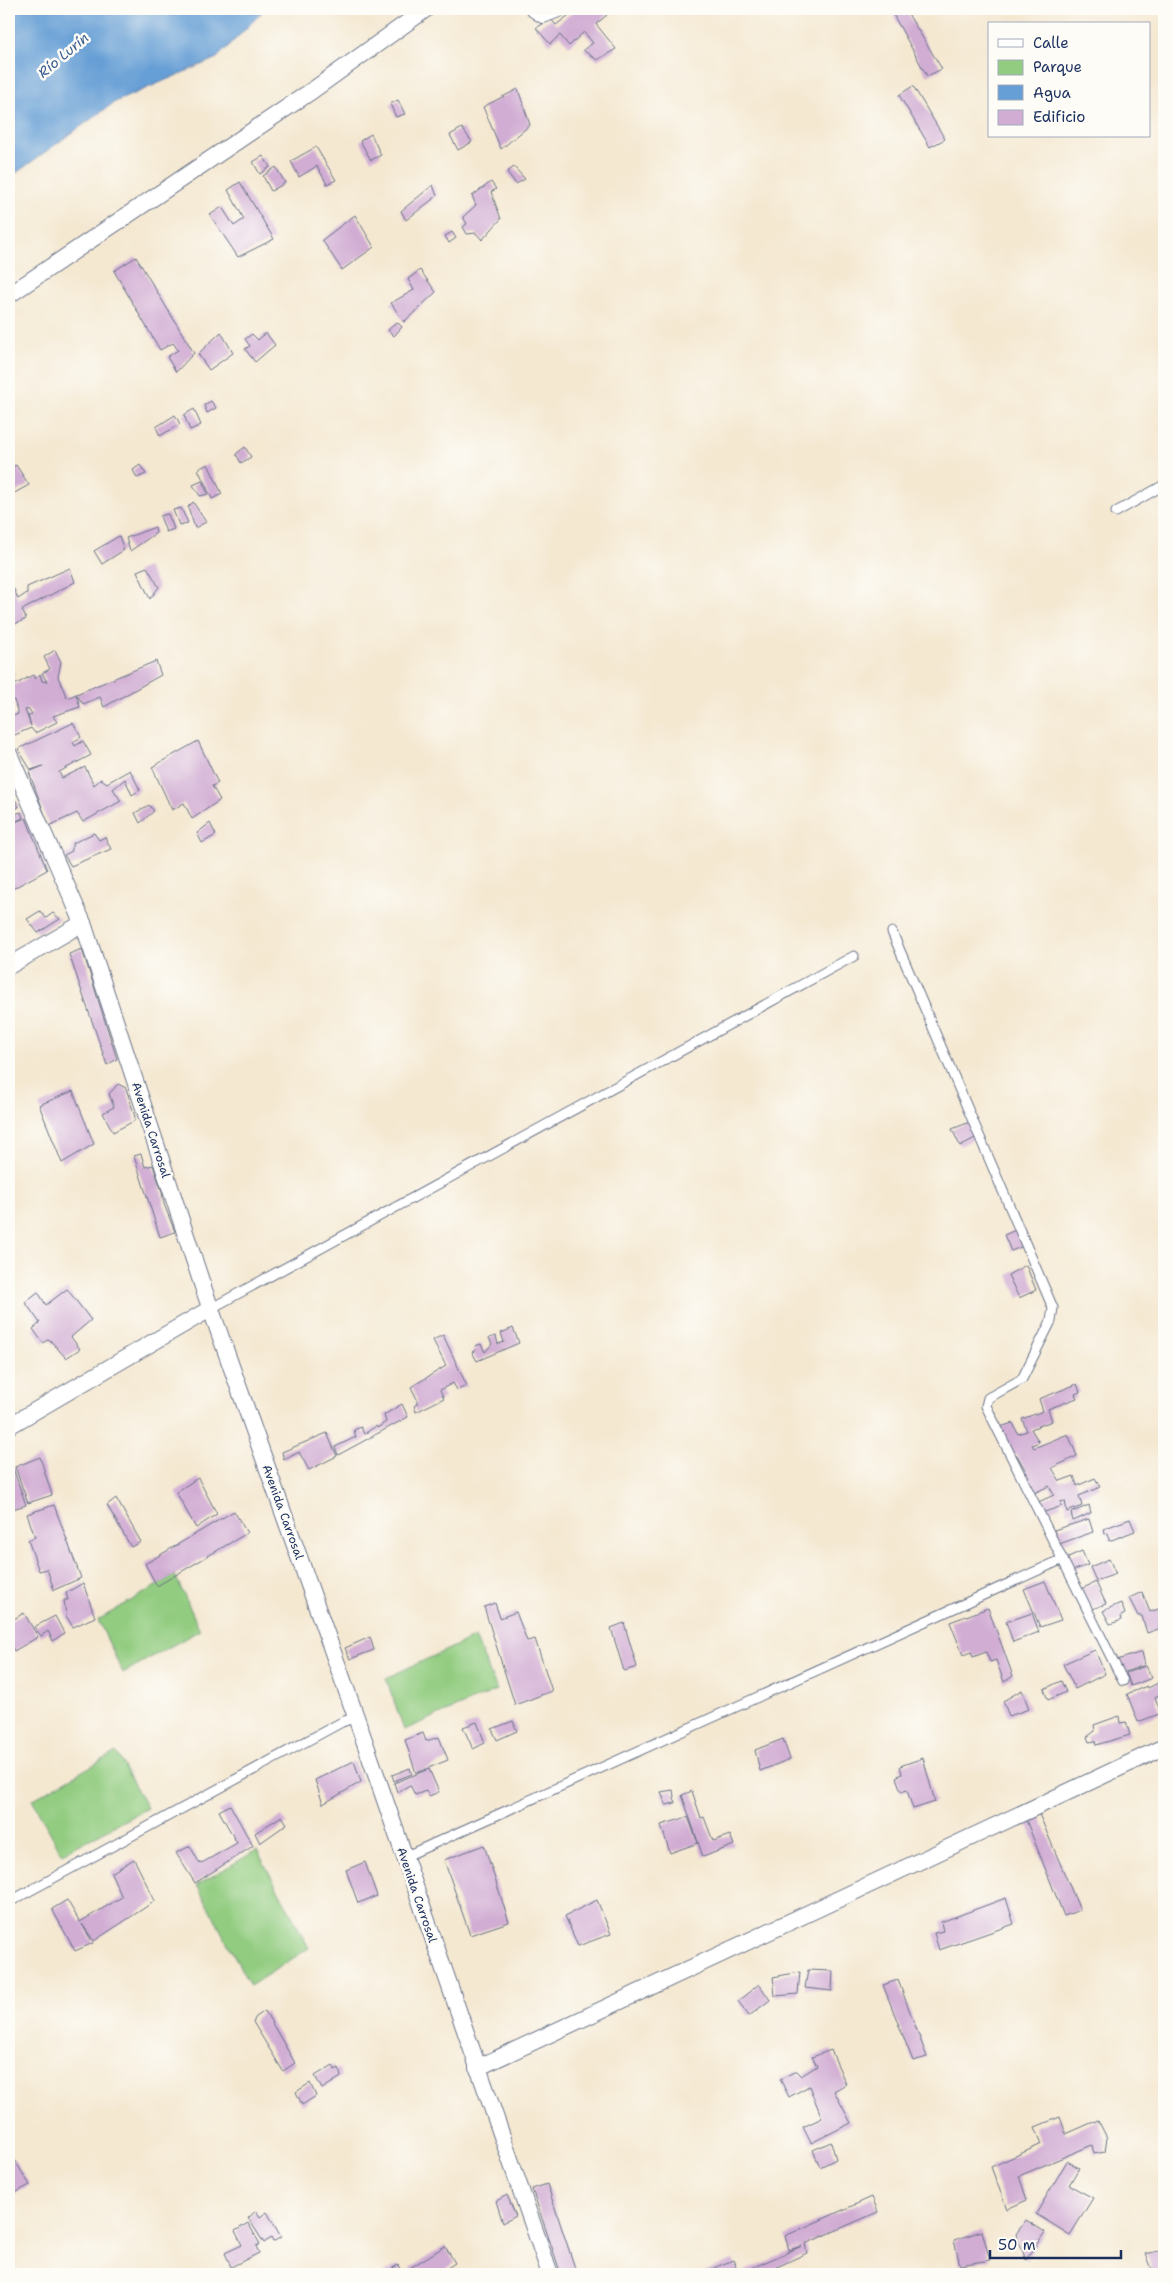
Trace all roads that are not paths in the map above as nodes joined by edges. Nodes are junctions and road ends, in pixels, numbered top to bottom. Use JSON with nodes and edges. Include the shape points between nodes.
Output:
{"nodes":[{"id":1,"x":426,"y":9,"type":"edge"},
{"id":2,"x":534,"y":9,"type":"edge"},
{"id":3,"x":558,"y":9,"type":"edge"},
{"id":4,"x":9,"y":295,"type":"edge"},
{"id":5,"x":1164,"y":485,"type":"edge"},
{"id":6,"x":1116,"y":512,"type":"dead end"},
{"id":7,"x":10,"y":757,"type":"edge"},
{"id":8,"x":83,"y":923,"type":"junction"},
{"id":9,"x":892,"y":932,"type":"dead end"},
{"id":10,"x":854,"y":956,"type":"dead end"},
{"id":11,"x":9,"y":966,"type":"edge"},
{"id":12,"x":210,"y":1309,"type":"junction"},
{"id":13,"x":9,"y":1426,"type":"edge"},
{"id":14,"x":1063,"y":1559,"type":"junction"},
{"id":15,"x":1124,"y":1681,"type":"dead end"},
{"id":16,"x":356,"y":1717,"type":"junction"},
{"id":17,"x":1164,"y":1747,"type":"edge"},
{"id":18,"x":404,"y":1857,"type":"junction"},
{"id":19,"x":9,"y":1902,"type":"edge"},
{"id":20,"x":477,"y":2068,"type":"junction"},
{"id":21,"x":550,"y":2274,"type":"edge"}],
"edges":[{"from":1,"to":4,"type":"street","via":[[313,90]]},
{"from":2,"to":3,"type":"street","via":[[543,15]]},
{"from":5,"to":6,"type":"lane"},
{"from":7,"to":8,"type":"street","name":"Avenida Carrosal"},
{"from":8,"to":11,"type":"street"},
{"from":8,"to":12,"type":"street","name":"Avenida Carrosal"},
{"from":9,"to":14,"type":"lane","via":[[1053,1308],[1022,1379],[988,1398],[986,1406]]},
{"from":10,"to":12,"type":"lane"},
{"from":12,"to":13,"type":"street"},
{"from":12,"to":16,"type":"street","name":"Avenida Carrosal"},
{"from":14,"to":15,"type":"lane"},
{"from":14,"to":18,"type":"lane"},
{"from":16,"to":18,"type":"street","name":"Avenida Carrosal"},
{"from":16,"to":19,"type":"lane"},
{"from":17,"to":20,"type":"street"},
{"from":18,"to":20,"type":"street","name":"Avenida Carrosal"},
{"from":20,"to":21,"type":"street","name":"Avenida Carrosal"}]}
